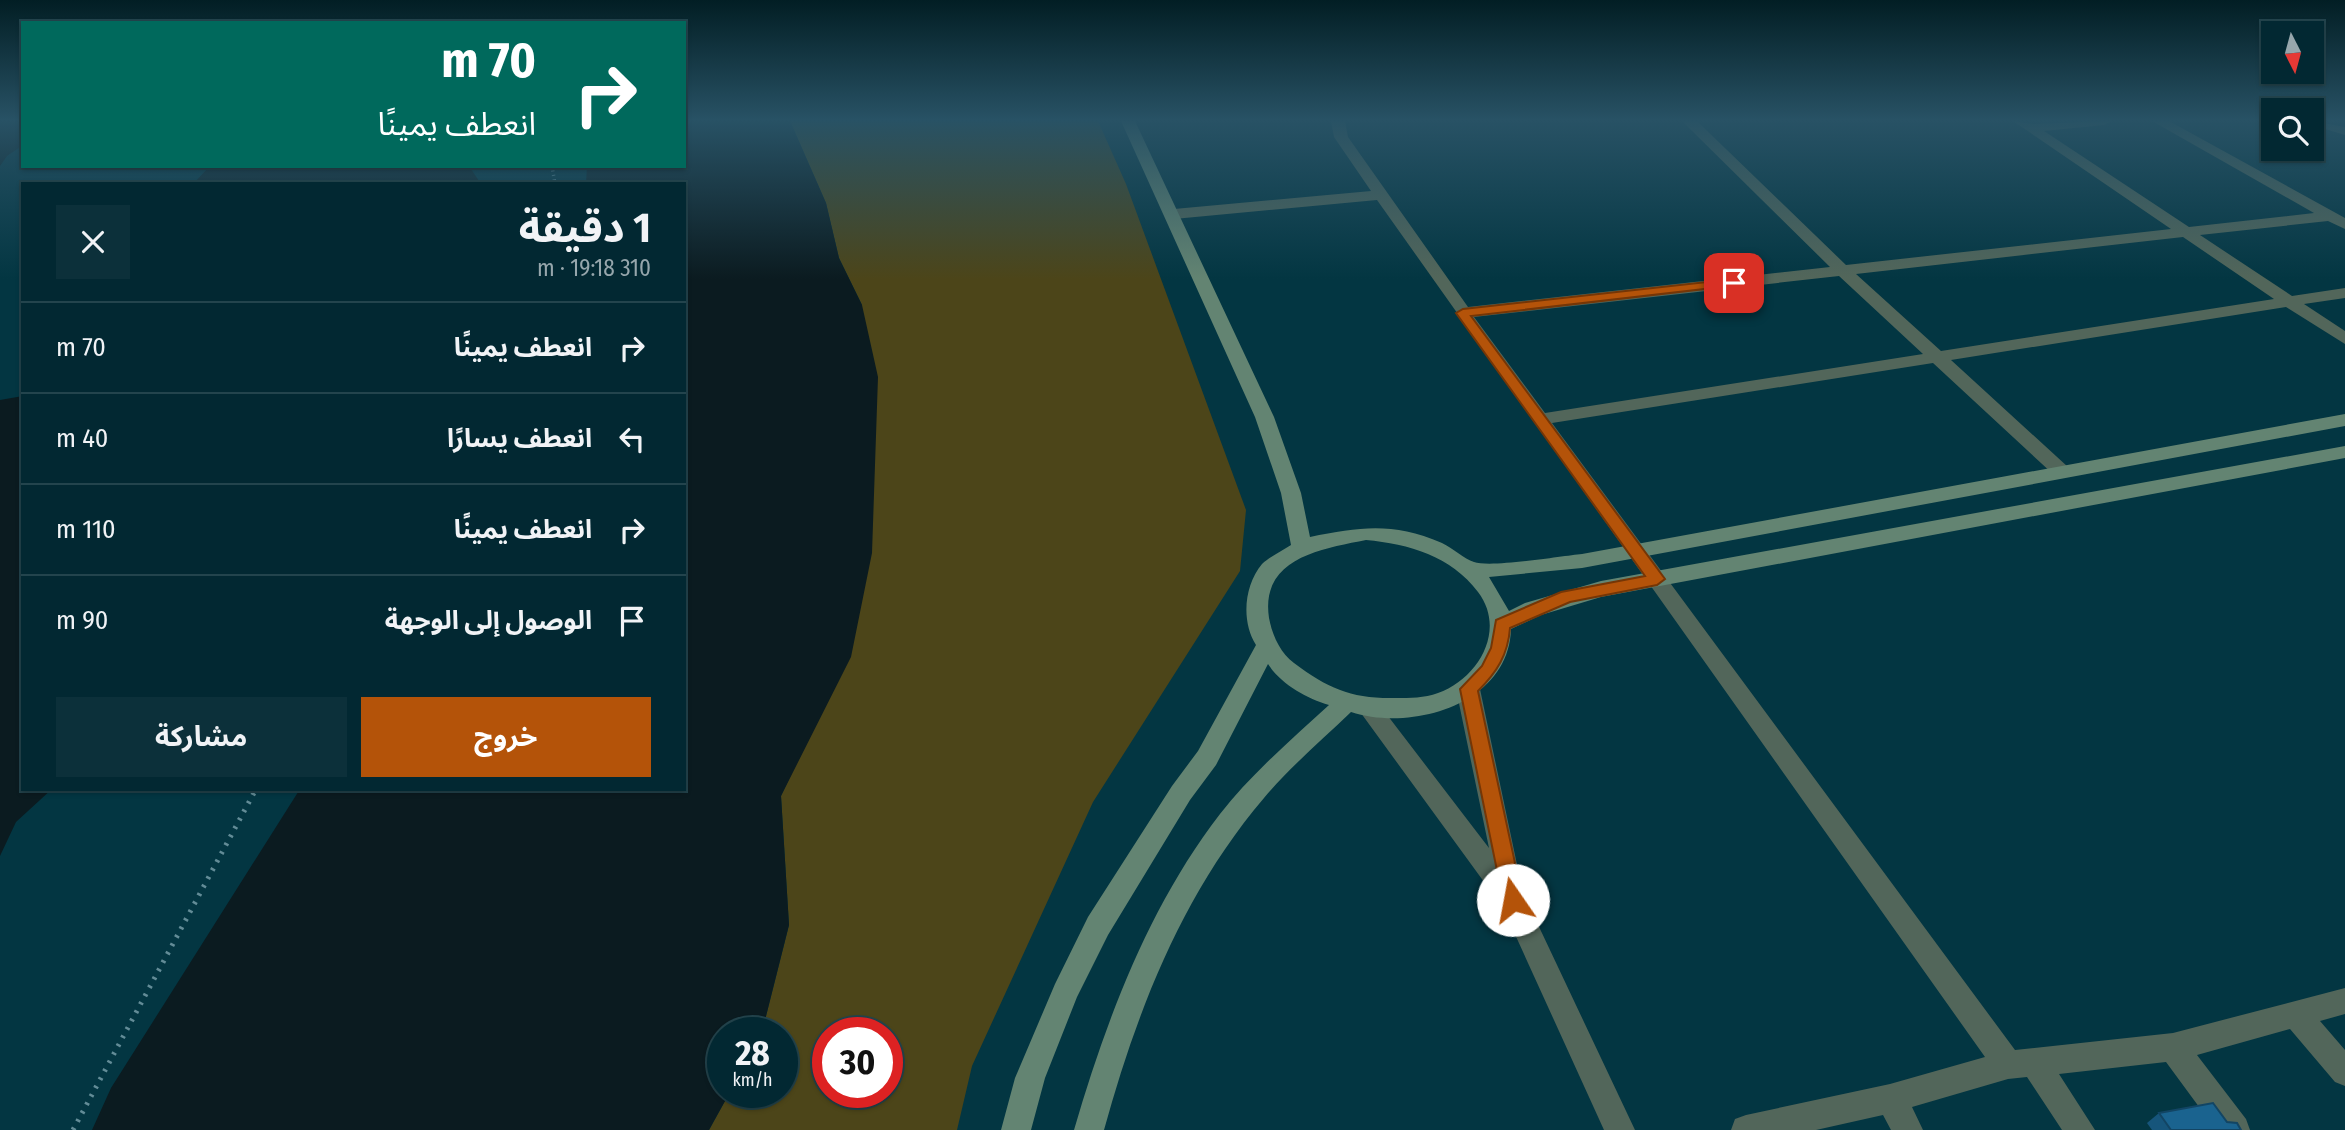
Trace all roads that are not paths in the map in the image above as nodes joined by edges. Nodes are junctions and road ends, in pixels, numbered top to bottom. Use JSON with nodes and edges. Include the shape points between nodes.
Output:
{"nodes":[{"id":1,"x":1154,"y":174,"type":"edge"},
{"id":2,"x":1365,"y":174,"type":"edge"},
{"id":3,"x":1743,"y":174,"type":"edge"},
{"id":4,"x":2098,"y":174,"type":"edge"},
{"id":5,"x":2254,"y":174,"type":"edge"},
{"id":6,"x":1379,"y":195,"type":"junction"},
{"id":7,"x":1174,"y":214,"type":"junction"},
{"id":8,"x":2338,"y":220,"type":"edge"},
{"id":9,"x":2182,"y":231,"type":"junction"},
{"id":10,"x":1843,"y":271,"type":"junction"},
{"id":11,"x":2345,"y":293,"type":"edge"},
{"id":12,"x":2288,"y":302,"type":"junction"},
{"id":13,"x":1463,"y":313,"type":"junction"},
{"id":14,"x":2345,"y":340,"type":"edge"},
{"id":15,"x":1936,"y":356,"type":"junction"},
{"id":16,"x":1540,"y":419,"type":"junction"},
{"id":17,"x":2345,"y":420,"type":"edge"},
{"id":18,"x":2345,"y":452,"type":"edge"},
{"id":19,"x":2061,"y":471,"type":"junction"},
{"id":20,"x":1301,"y":546,"type":"junction"},
{"id":21,"x":1636,"y":550,"type":"junction"},
{"id":22,"x":1470,"y":570,"type":"junction"},
{"id":23,"x":1657,"y":579,"type":"junction"},
{"id":24,"x":1502,"y":625,"type":"junction"},
{"id":25,"x":1265,"y":649,"type":"junction"},
{"id":26,"x":1468,"y":689,"type":"junction"},
{"id":27,"x":1358,"y":706,"type":"junction"},
{"id":28,"x":1513,"y":900,"type":"junction"},
{"id":29,"x":2345,"y":1001,"type":"edge"},
{"id":30,"x":2294,"y":1013,"type":"junction"},
{"id":31,"x":2173,"y":1047,"type":"junction"},
{"id":32,"x":2021,"y":1063,"type":"junction"},
{"id":33,"x":2345,"y":1072,"type":"edge"},
{"id":34,"x":1890,"y":1099,"type":"junction"},
{"id":35,"x":1016,"y":1130,"type":"edge"},
{"id":36,"x":1089,"y":1130,"type":"edge"},
{"id":37,"x":1620,"y":1130,"type":"edge"},
{"id":38,"x":1746,"y":1130,"type":"edge"},
{"id":39,"x":1908,"y":1130,"type":"edge"},
{"id":40,"x":2080,"y":1130,"type":"edge"},
{"id":41,"x":2235,"y":1130,"type":"edge"}],
"edges":[{"from":1,"to":7,"type":"main road"},
{"from":2,"to":6,"type":"street"},
{"from":3,"to":10,"type":"street"},
{"from":4,"to":9,"type":"street"},
{"from":5,"to":8,"type":"street"},
{"from":6,"to":7,"type":"street"},
{"from":6,"to":13,"type":"street"},
{"from":7,"to":20,"type":"main road","via":[[1277,446]]},
{"from":8,"to":9,"type":"street"},
{"from":9,"to":10,"type":"street"},
{"from":9,"to":12,"type":"street"},
{"from":10,"to":13,"type":"street"},
{"from":10,"to":15,"type":"street"},
{"from":11,"to":12,"type":"street"},
{"from":12,"to":14,"type":"street"},
{"from":12,"to":15,"type":"street"},
{"from":13,"to":16,"type":"street"},
{"from":15,"to":16,"type":"street"},
{"from":15,"to":19,"type":"street"},
{"from":16,"to":21,"type":"street"},
{"from":17,"to":19,"type":"main road"},
{"from":18,"to":23,"type":"main road"},
{"from":19,"to":21,"type":"main road"},
{"from":20,"to":22,"type":"main road","via":[[1341,534],[1392,535],[1421,542]]},
{"from":20,"to":25,"type":"main road","via":[[1276,563],[1262,582],[1255,603],[1256,626]]},
{"from":21,"to":22,"type":"main road","via":[[1551,565]]},
{"from":21,"to":23,"type":"street"},
{"from":22,"to":24,"type":"main road","via":[[1486,586]]},
{"from":23,"to":24,"type":"main road","via":[[1567,596]]},
{"from":23,"to":32,"type":"street"},
{"from":24,"to":26,"type":"main road","via":[[1500,648],[1488,670]]},
{"from":25,"to":27,"type":"main road","via":[[1284,672],[1303,684]]},
{"from":25,"to":35,"type":"main road","via":[[1208,758],[1098,926],[1030,1078]]},
{"from":26,"to":27,"type":"main road","via":[[1424,707]]},
{"from":26,"to":28,"type":"street"},
{"from":27,"to":28,"type":"street"},
{"from":27,"to":36,"type":"main road","via":[[1256,789],[1222,833],[1183,896],[1136,990]]},
{"from":28,"to":37,"type":"street"},
{"from":29,"to":30,"type":"street"},
{"from":30,"to":31,"type":"street"},
{"from":30,"to":33,"type":"street"},
{"from":31,"to":32,"type":"street"},
{"from":31,"to":41,"type":"street"},
{"from":32,"to":34,"type":"street"},
{"from":32,"to":40,"type":"street"},
{"from":34,"to":38,"type":"street"},
{"from":34,"to":39,"type":"street"}]}
